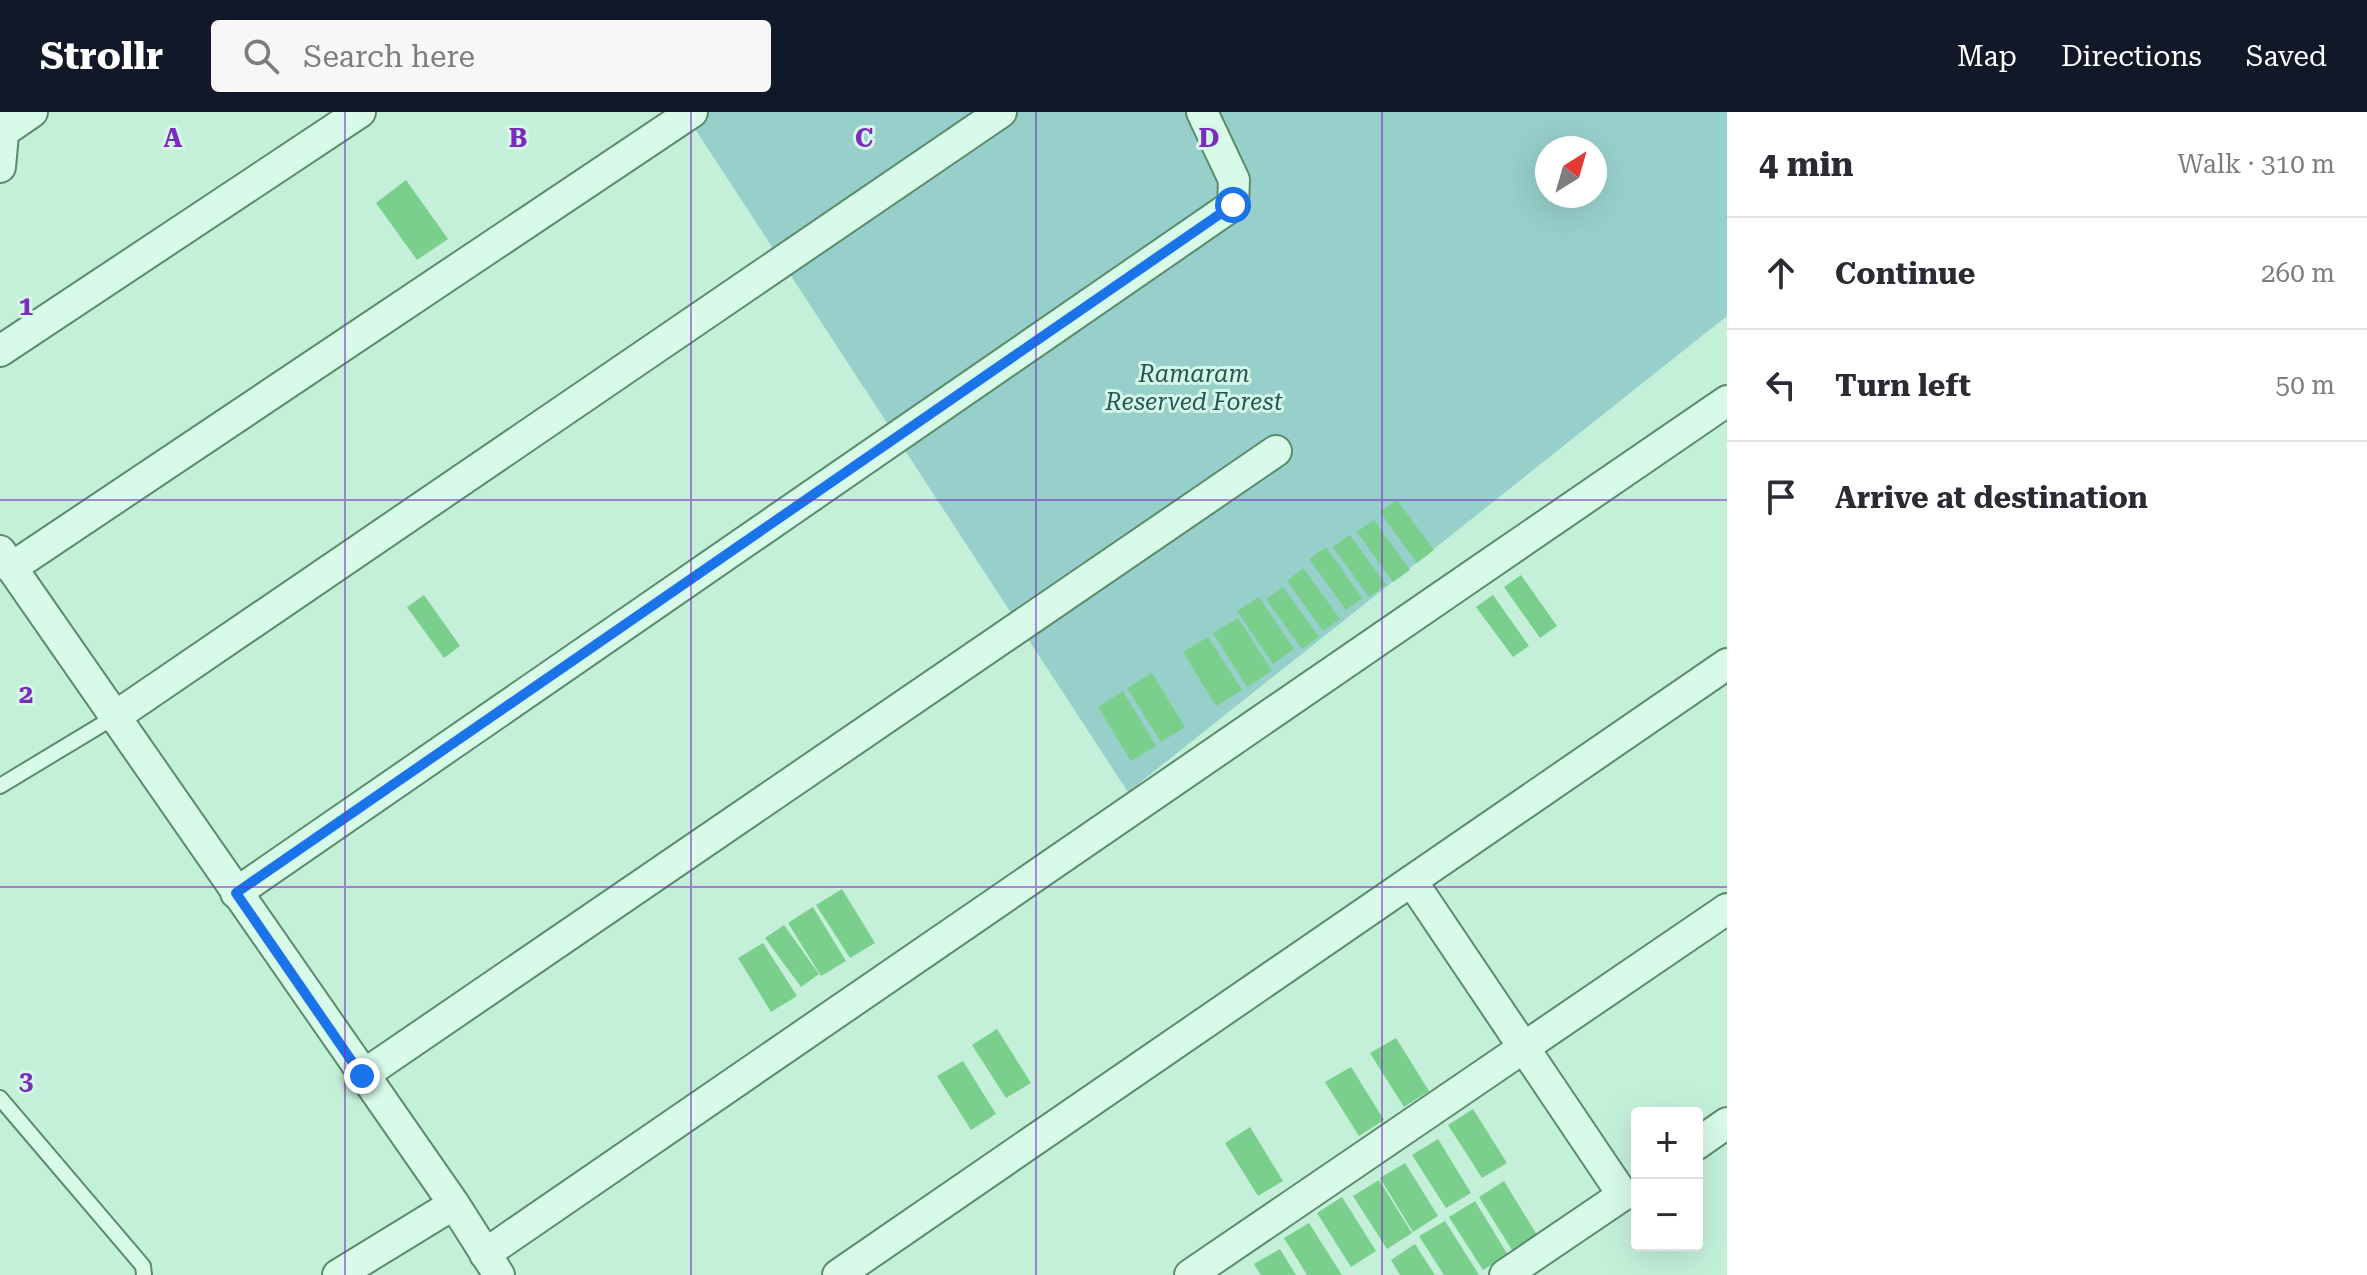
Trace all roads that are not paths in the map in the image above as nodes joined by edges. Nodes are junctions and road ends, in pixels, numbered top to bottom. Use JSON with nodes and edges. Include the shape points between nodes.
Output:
{"nodes":[{"id":1,"x":32,"y":112,"type":"edge"},
{"id":2,"x":360,"y":112,"type":"edge"},
{"id":3,"x":692,"y":112,"type":"edge"},
{"id":4,"x":1001,"y":112,"type":"edge"},
{"id":5,"x":1202,"y":112,"type":"edge"},
{"id":6,"x":4,"y":122,"type":"edge"},
{"id":7,"x":0,"y":167,"type":"edge"},
{"id":8,"x":0,"y":351,"type":"edge"},
{"id":9,"x":1727,"y":401,"type":"edge"},
{"id":10,"x":1276,"y":451,"type":"dead end"},
{"id":11,"x":5,"y":560,"type":"edge"},
{"id":12,"x":1727,"y":664,"type":"edge"},
{"id":13,"x":116,"y":716,"type":"junction"},
{"id":14,"x":0,"y":786,"type":"edge"},
{"id":15,"x":1413,"y":883,"type":"junction"},
{"id":16,"x":236,"y":893,"type":"junction"},
{"id":17,"x":1727,"y":909,"type":"edge"},
{"id":18,"x":1527,"y":1047,"type":"junction"},
{"id":19,"x":362,"y":1076,"type":"junction"},
{"id":20,"x":0,"y":1098,"type":"edge"},
{"id":21,"x":1727,"y":1123,"type":"edge"},
{"id":22,"x":1703,"y":1140,"type":"edge"},
{"id":23,"x":1630,"y":1190,"type":"edge"},
{"id":24,"x":454,"y":1204,"type":"junction"},
{"id":25,"x":492,"y":1265,"type":"edge"},
{"id":26,"x":144,"y":1275,"type":"edge"},
{"id":27,"x":338,"y":1275,"type":"edge"},
{"id":28,"x":838,"y":1275,"type":"edge"},
{"id":29,"x":1190,"y":1275,"type":"edge"},
{"id":30,"x":1505,"y":1275,"type":"edge"}],
"edges":[{"from":1,"to":6,"type":"street"},
{"from":2,"to":8,"type":"street"},
{"from":3,"to":11,"type":"street"},
{"from":4,"to":13,"type":"street"},
{"from":5,"to":16,"type":"street","via":[[1234,180],[1233,205]]},
{"from":6,"to":7,"type":"street"},
{"from":9,"to":25,"type":"street","via":[[1402,622]]},
{"from":10,"to":19,"type":"street"},
{"from":11,"to":13,"type":"street"},
{"from":12,"to":15,"type":"street"},
{"from":13,"to":14,"type":"lane"},
{"from":13,"to":16,"type":"street"},
{"from":15,"to":18,"type":"street"},
{"from":15,"to":28,"type":"street"},
{"from":16,"to":19,"type":"street"},
{"from":17,"to":18,"type":"street"},
{"from":18,"to":23,"type":"street"},
{"from":18,"to":29,"type":"street"},
{"from":19,"to":24,"type":"street"},
{"from":20,"to":26,"type":"lane","via":[[143,1266]]},
{"from":21,"to":22,"type":"street"},
{"from":23,"to":30,"type":"street"},
{"from":24,"to":25,"type":"street"},
{"from":24,"to":27,"type":"street"}]}
